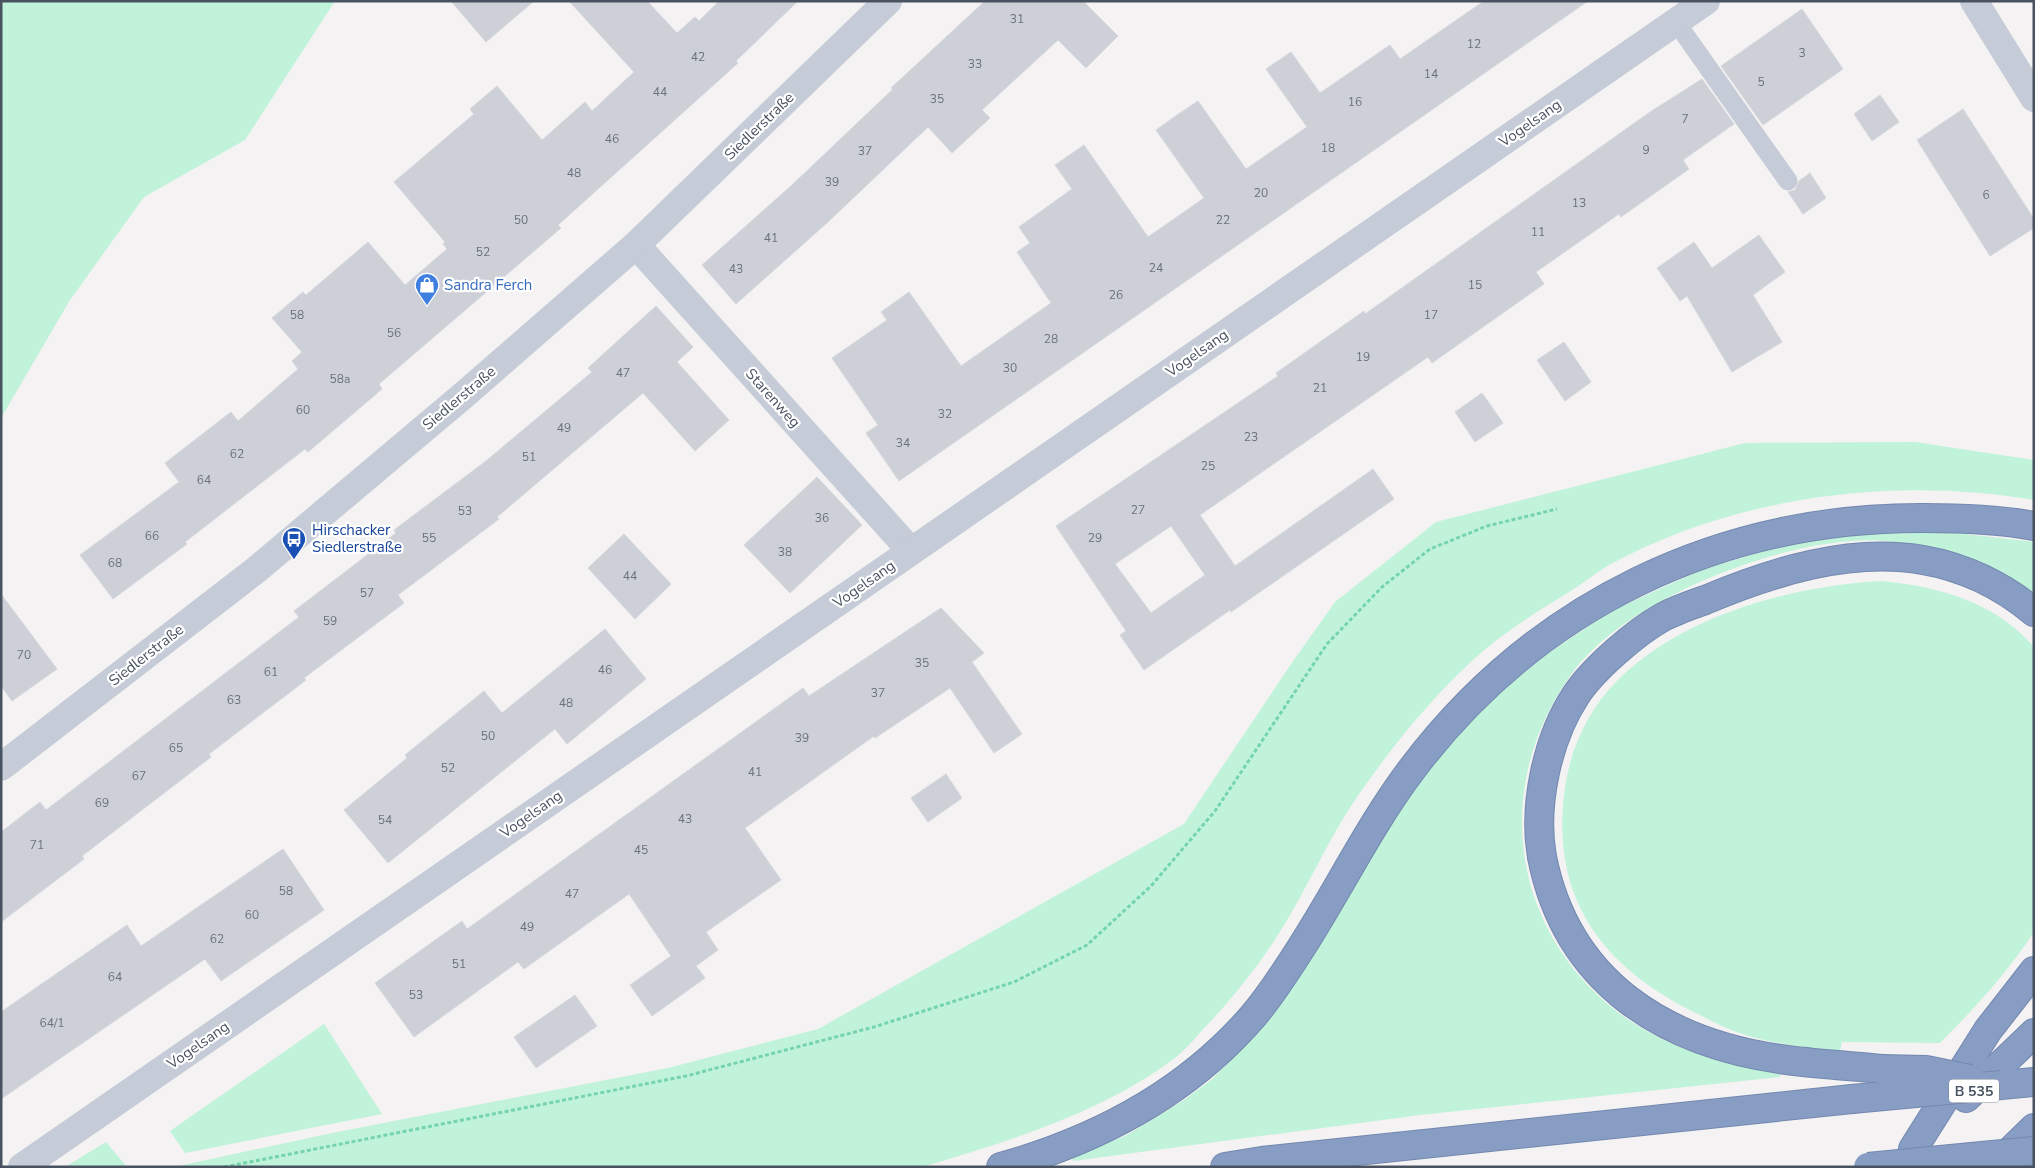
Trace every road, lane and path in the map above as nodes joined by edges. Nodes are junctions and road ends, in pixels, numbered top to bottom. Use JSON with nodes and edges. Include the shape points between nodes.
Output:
{"nodes":[{"id":1,"x":888,"y":1,"type":"edge"},
{"id":2,"x":1706,"y":1,"type":"edge"},
{"id":3,"x":1974,"y":1,"type":"edge"},
{"id":4,"x":1676,"y":22,"type":"junction"},
{"id":5,"x":2034,"y":98,"type":"edge"},
{"id":6,"x":1788,"y":181,"type":"dead end"},
{"id":7,"x":636,"y":245,"type":"junction"},
{"id":8,"x":1556,"y":509,"type":"dead end"},
{"id":9,"x":2034,"y":526,"type":"edge"},
{"id":10,"x":910,"y":551,"type":"junction"},
{"id":11,"x":2034,"y":612,"type":"edge"},
{"id":12,"x":2,"y":764,"type":"edge"},
{"id":13,"x":2034,"y":971,"type":"edge"},
{"id":14,"x":2034,"y":1033,"type":"edge"},
{"id":15,"x":2034,"y":1082,"type":"edge"},
{"id":16,"x":2001,"y":1085,"type":"junction"},
{"id":17,"x":2034,"y":1128,"type":"edge"},
{"id":18,"x":2034,"y":1151,"type":"edge"},
{"id":19,"x":1904,"y":1158,"type":"edge"},
{"id":20,"x":22,"y":1167,"type":"edge"},
{"id":21,"x":224,"y":1167,"type":"edge"},
{"id":22,"x":1001,"y":1167,"type":"edge"},
{"id":23,"x":1224,"y":1167,"type":"edge"},
{"id":24,"x":1868,"y":1167,"type":"edge"},
{"id":25,"x":1994,"y":1167,"type":"edge"}],
"edges":[{"from":1,"to":7,"type":"street","name":"Siedlerstraße"},
{"from":2,"to":4,"type":"street","name":"Vogelsang"},
{"from":3,"to":5,"type":"street"},
{"from":4,"to":6,"type":"lane"},
{"from":4,"to":10,"type":"street","name":"Vogelsang"},
{"from":7,"to":10,"type":"street","name":"Starenweg"},
{"from":7,"to":12,"type":"street","name":"Siedlerstraße","via":[[256,570]]},
{"from":8,"to":21,"type":"path","via":[[1487,526],[1430,549],[1382,586],[1327,644],[1215,811],[1151,886],[1087,946],[1022,978],[874,1027],[686,1076]]},
{"from":9,"to":22,"type":"highway","via":[[2002,520],[1877,518],[1817,524],[1748,539],[1676,564],[1607,598],[1546,635],[1477,693],[1414,767],[1368,834],[1300,950],[1256,1013],[1208,1062],[1158,1099],[1127,1117],[1041,1156]]},
{"from":10,"to":20,"type":"street","name":"Vogelsang"},
{"from":11,"to":16,"type":"highway","bridge":true,"via":[[2017,598],[1974,574],[1923,560],[1870,557],[1806,565],[1734,588],[1663,617],[1618,648],[1576,695],[1552,744],[1540,793],[1539,841],[1548,886],[1563,923],[1584,957],[1614,989],[1646,1014],[1683,1032],[1727,1047],[1784,1060],[1926,1070]]},
{"from":13,"to":19,"type":"highway","via":[[1988,1030]]},
{"from":14,"to":19,"type":"highway","number":"B 535"},
{"from":15,"to":16,"type":"highway"},
{"from":16,"to":23,"type":"highway","bridge":true,"via":[[1852,1098]]},
{"from":17,"to":25,"type":"highway"},
{"from":18,"to":24,"type":"highway","bridge":true}]}
